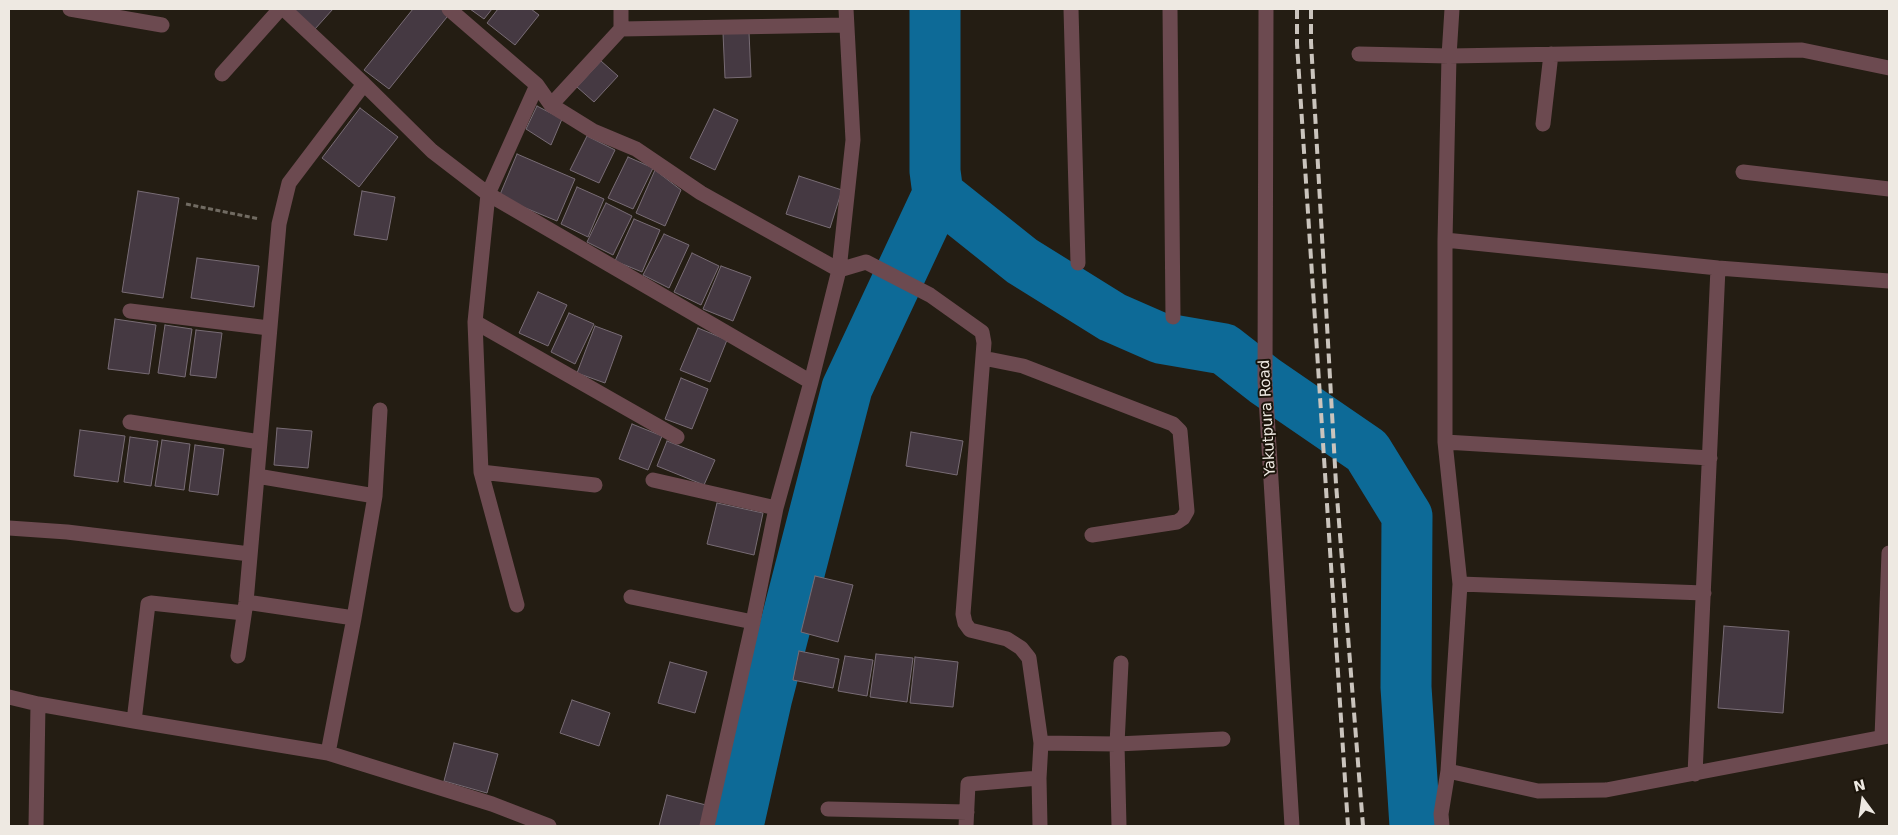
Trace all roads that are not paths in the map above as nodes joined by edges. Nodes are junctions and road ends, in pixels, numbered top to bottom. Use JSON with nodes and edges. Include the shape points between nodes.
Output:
{"nodes":[{"id":1,"x":70,"y":9,"type":"edge"},
{"id":2,"x":280,"y":9,"type":"edge"},
{"id":3,"x":284,"y":9,"type":"edge"},
{"id":4,"x":449,"y":9,"type":"edge"},
{"id":5,"x":621,"y":9,"type":"edge"},
{"id":6,"x":846,"y":9,"type":"edge"},
{"id":7,"x":1071,"y":9,"type":"edge"},
{"id":8,"x":1170,"y":9,"type":"edge"},
{"id":9,"x":1266,"y":9,"type":"edge"},
{"id":10,"x":1452,"y":9,"type":"edge"},
{"id":11,"x":162,"y":25,"type":"dead end"},
{"id":12,"x":846,"y":25,"type":"junction"},
{"id":13,"x":621,"y":29,"type":"junction"},
{"id":14,"x":1359,"y":54,"type":"dead end"},
{"id":15,"x":1551,"y":54,"type":"junction"},
{"id":16,"x":1449,"y":56,"type":"junction"},
{"id":17,"x":1889,"y":68,"type":"edge"},
{"id":18,"x":222,"y":74,"type":"dead end"},
{"id":19,"x":364,"y":84,"type":"junction"},
{"id":20,"x":537,"y":85,"type":"junction"},
{"id":21,"x":551,"y":105,"type":"junction"},
{"id":22,"x":1543,"y":124,"type":"dead end"},
{"id":23,"x":1743,"y":172,"type":"dead end"},
{"id":24,"x":1889,"y":189,"type":"edge"},
{"id":25,"x":488,"y":194,"type":"junction"},
{"id":26,"x":1445,"y":240,"type":"junction"},
{"id":27,"x":1078,"y":262,"type":"dead end"},
{"id":28,"x":1718,"y":268,"type":"junction"},
{"id":29,"x":839,"y":270,"type":"junction"},
{"id":30,"x":1889,"y":281,"type":"edge"},
{"id":31,"x":130,"y":311,"type":"dead end"},
{"id":32,"x":1173,"y":317,"type":"dead end"},
{"id":33,"x":475,"y":322,"type":"junction"},
{"id":34,"x":269,"y":328,"type":"junction"},
{"id":35,"x":983,"y":358,"type":"junction"},
{"id":36,"x":811,"y":382,"type":"junction"},
{"id":37,"x":380,"y":410,"type":"dead end"},
{"id":38,"x":130,"y":422,"type":"dead end"},
{"id":39,"x":677,"y":437,"type":"dead end"},
{"id":40,"x":260,"y":442,"type":"junction"},
{"id":41,"x":1446,"y":442,"type":"junction"},
{"id":42,"x":1710,"y":458,"type":"junction"},
{"id":43,"x":481,"y":472,"type":"junction"},
{"id":44,"x":257,"y":476,"type":"junction"},
{"id":45,"x":653,"y":480,"type":"dead end"},
{"id":46,"x":595,"y":485,"type":"dead end"},
{"id":47,"x":375,"y":496,"type":"junction"},
{"id":48,"x":776,"y":508,"type":"junction"},
{"id":49,"x":9,"y":528,"type":"edge"},
{"id":50,"x":1092,"y":535,"type":"dead end"},
{"id":51,"x":250,"y":554,"type":"junction"},
{"id":52,"x":1889,"y":560,"type":"edge"},
{"id":53,"x":1460,"y":584,"type":"junction"},
{"id":54,"x":1704,"y":593,"type":"junction"},
{"id":55,"x":631,"y":597,"type":"dead end"},
{"id":56,"x":517,"y":605,"type":"dead end"},
{"id":57,"x":245,"y":607,"type":"junction"},
{"id":58,"x":354,"y":618,"type":"junction"},
{"id":59,"x":753,"y":622,"type":"junction"},
{"id":60,"x":238,"y":656,"type":"dead end"},
{"id":61,"x":1121,"y":663,"type":"dead end"},
{"id":62,"x":9,"y":697,"type":"edge"},
{"id":63,"x":38,"y":704,"type":"junction"},
{"id":64,"x":134,"y":721,"type":"junction"},
{"id":65,"x":1886,"y":736,"type":"edge"},
{"id":66,"x":1223,"y":739,"type":"dead end"},
{"id":67,"x":1041,"y":743,"type":"junction"},
{"id":68,"x":1117,"y":744,"type":"junction"},
{"id":69,"x":328,"y":753,"type":"junction"},
{"id":70,"x":1448,"y":771,"type":"junction"},
{"id":71,"x":1695,"y":774,"type":"junction"},
{"id":72,"x":1039,"y":778,"type":"junction"},
{"id":73,"x":828,"y":809,"type":"dead end"},
{"id":74,"x":966,"y":819,"type":"edge"},
{"id":75,"x":36,"y":826,"type":"edge"},
{"id":76,"x":549,"y":826,"type":"edge"},
{"id":77,"x":707,"y":826,"type":"edge"},
{"id":78,"x":1040,"y":826,"type":"edge"},
{"id":79,"x":1119,"y":826,"type":"edge"},
{"id":80,"x":1292,"y":826,"type":"edge"},
{"id":81,"x":1442,"y":826,"type":"edge"}],
"edges":[{"from":1,"to":11,"type":"street"},
{"from":2,"to":18,"type":"street"},
{"from":3,"to":19,"type":"street"},
{"from":4,"to":20,"type":"street"},
{"from":5,"to":13,"type":"street"},
{"from":6,"to":12,"type":"street"},
{"from":7,"to":27,"type":"street"},
{"from":8,"to":32,"type":"street"},
{"from":9,"to":80,"type":"street","name":"Yakutpura Road","via":[[1265,381]]},
{"from":10,"to":16,"type":"street"},
{"from":12,"to":13,"type":"street"},
{"from":12,"to":29,"type":"street","via":[[852,140]]},
{"from":13,"to":21,"type":"street"},
{"from":14,"to":16,"type":"street"},
{"from":15,"to":16,"type":"street"},
{"from":15,"to":17,"type":"street","via":[[1802,50]]},
{"from":15,"to":22,"type":"street"},
{"from":16,"to":26,"type":"street"},
{"from":19,"to":25,"type":"street","via":[[432,151]]},
{"from":19,"to":34,"type":"street","via":[[289,183],[279,224]]},
{"from":20,"to":21,"type":"street"},
{"from":20,"to":25,"type":"street"},
{"from":21,"to":29,"type":"street","via":[[593,131],[636,149],[701,193]]},
{"from":23,"to":24,"type":"street"},
{"from":25,"to":33,"type":"street"},
{"from":25,"to":36,"type":"street"},
{"from":26,"to":28,"type":"street"},
{"from":26,"to":41,"type":"street"},
{"from":28,"to":30,"type":"street"},
{"from":28,"to":42,"type":"street"},
{"from":29,"to":35,"type":"street","via":[[866,262],[930,296],[980,330],[984,337]]},
{"from":29,"to":36,"type":"street"},
{"from":31,"to":34,"type":"street"},
{"from":33,"to":39,"type":"street"},
{"from":33,"to":43,"type":"street"},
{"from":34,"to":40,"type":"street"},
{"from":35,"to":50,"type":"street","via":[[1023,366],[1173,424],[1180,431],[1187,511],[1183,518],[1177,522]]},
{"from":35,"to":67,"type":"street","via":[[963,614],[970,630],[1007,639],[1029,658]]},
{"from":36,"to":48,"type":"street"},
{"from":37,"to":47,"type":"street"},
{"from":38,"to":40,"type":"street"},
{"from":40,"to":44,"type":"street"},
{"from":41,"to":42,"type":"street"},
{"from":41,"to":53,"type":"street"},
{"from":42,"to":54,"type":"street"},
{"from":43,"to":46,"type":"street"},
{"from":43,"to":56,"type":"street"},
{"from":44,"to":47,"type":"street"},
{"from":44,"to":51,"type":"street"},
{"from":45,"to":48,"type":"street"},
{"from":47,"to":58,"type":"street"},
{"from":48,"to":59,"type":"street"},
{"from":49,"to":51,"type":"street"},
{"from":51,"to":57,"type":"street"},
{"from":52,"to":65,"type":"street"},
{"from":53,"to":54,"type":"street"},
{"from":53,"to":70,"type":"street"},
{"from":54,"to":71,"type":"street"},
{"from":55,"to":59,"type":"street"},
{"from":57,"to":58,"type":"street"},
{"from":57,"to":60,"type":"street"},
{"from":57,"to":64,"type":"street","via":[[148,604]]},
{"from":58,"to":69,"type":"street"},
{"from":59,"to":77,"type":"street"},
{"from":61,"to":68,"type":"street"},
{"from":62,"to":63,"type":"street"},
{"from":63,"to":64,"type":"street"},
{"from":63,"to":75,"type":"street"},
{"from":64,"to":69,"type":"street"},
{"from":65,"to":71,"type":"street"},
{"from":66,"to":68,"type":"street"},
{"from":67,"to":68,"type":"street"},
{"from":67,"to":72,"type":"street"},
{"from":68,"to":79,"type":"street"},
{"from":69,"to":76,"type":"street","via":[[492,804]]},
{"from":70,"to":71,"type":"street","via":[[1538,791],[1606,790]]},
{"from":70,"to":81,"type":"street","via":[[1440,814]]},
{"from":72,"to":74,"type":"street","via":[[968,784]]},
{"from":72,"to":78,"type":"street"},
{"from":73,"to":74,"type":"street"}]}
